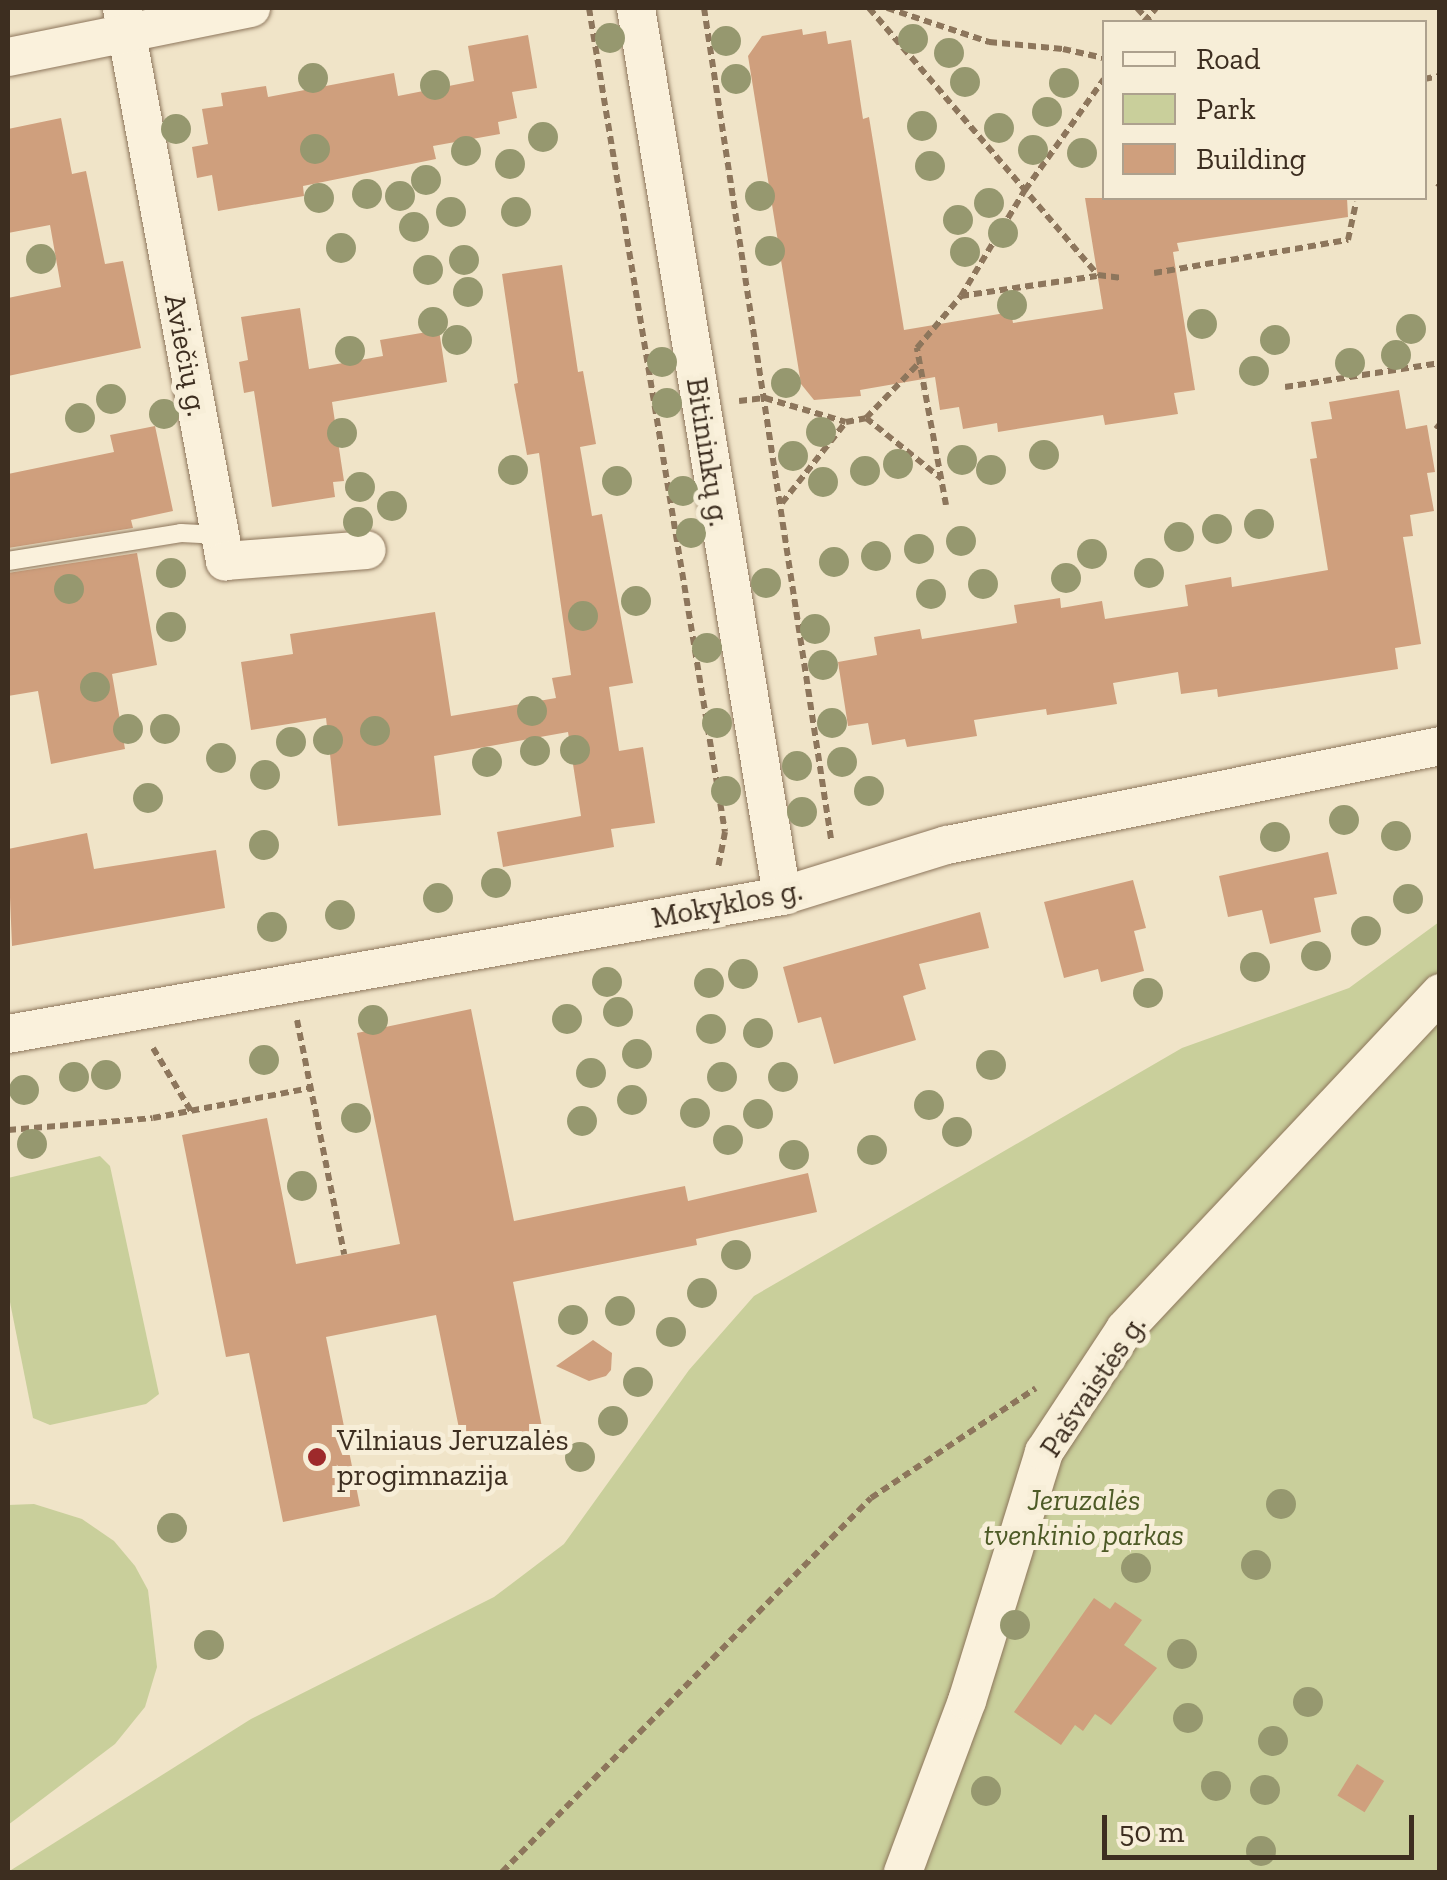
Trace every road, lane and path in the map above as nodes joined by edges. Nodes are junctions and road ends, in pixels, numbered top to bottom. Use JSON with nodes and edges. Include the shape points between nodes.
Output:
{"nodes":[{"id":1,"x":250,"y":8,"type":"edge"},
{"id":2,"x":589,"y":8,"type":"edge"},
{"id":3,"x":636,"y":8,"type":"edge"},
{"id":4,"x":704,"y":8,"type":"edge"},
{"id":5,"x":870,"y":8,"type":"edge"},
{"id":6,"x":887,"y":8,"type":"edge"},
{"id":7,"x":124,"y":20,"type":"edge"},
{"id":8,"x":8,"y":57,"type":"edge"},
{"id":9,"x":1102,"y":58,"type":"edge"},
{"id":10,"x":1102,"y":82,"type":"edge"},
{"id":11,"x":1025,"y":190,"type":"junction"},
{"id":12,"x":1356,"y":202,"type":"dead end"},
{"id":13,"x":1154,"y":273,"type":"dead end"},
{"id":14,"x":1098,"y":276,"type":"junction"},
{"id":15,"x":1122,"y":278,"type":"dead end"},
{"id":16,"x":960,"y":296,"type":"junction"},
{"id":17,"x":920,"y":362,"type":"junction"},
{"id":18,"x":1440,"y":363,"type":"edge"},
{"id":19,"x":1286,"y":387,"type":"dead end"},
{"id":20,"x":765,"y":398,"type":"junction"},
{"id":21,"x":702,"y":407,"type":"junction"},
{"id":22,"x":866,"y":418,"type":"junction"},
{"id":23,"x":846,"y":422,"type":"junction"},
{"id":24,"x":942,"y":478,"type":"junction"},
{"id":25,"x":782,"y":503,"type":"junction"},
{"id":26,"x":946,"y":505,"type":"dead end"},
{"id":27,"x":220,"y":534,"type":"junction"},
{"id":28,"x":367,"y":550,"type":"dead end"},
{"id":29,"x":8,"y":562,"type":"edge"},
{"id":30,"x":1440,"y":746,"type":"edge"},
{"id":31,"x":837,"y":880,"type":"junction"},
{"id":32,"x":782,"y":896,"type":"junction"},
{"id":33,"x":704,"y":910,"type":"junction"},
{"id":34,"x":1440,"y":993,"type":"edge"},
{"id":35,"x":295,"y":1012,"type":"dead end"},
{"id":36,"x":8,"y":1034,"type":"edge"},
{"id":37,"x":148,"y":1039,"type":"dead end"},
{"id":38,"x":311,"y":1088,"type":"junction"},
{"id":39,"x":190,"y":1111,"type":"junction"},
{"id":40,"x":8,"y":1130,"type":"edge"},
{"id":41,"x":344,"y":1254,"type":"dead end"},
{"id":42,"x":1045,"y":1382,"type":"dead end"},
{"id":43,"x":502,"y":1872,"type":"edge"},
{"id":44,"x":904,"y":1872,"type":"edge"}],
"edges":[{"from":1,"to":7,"type":"street"},
{"from":2,"to":33,"type":"path","via":[[724,832],[716,870],[698,882]]},
{"from":3,"to":21,"type":"street","name":"Bitininkų g."},
{"from":4,"to":20,"type":"path"},
{"from":5,"to":11,"type":"path"},
{"from":6,"to":9,"type":"path","via":[[989,42]]},
{"from":7,"to":8,"type":"street"},
{"from":7,"to":27,"type":"street","name":"Aviečių g."},
{"from":10,"to":11,"type":"path"},
{"from":11,"to":14,"type":"path"},
{"from":11,"to":16,"type":"path"},
{"from":12,"to":13,"type":"path","via":[[1348,240]]},
{"from":14,"to":15,"type":"path"},
{"from":14,"to":16,"type":"path"},
{"from":16,"to":17,"type":"path","via":[[917,348]]},
{"from":17,"to":22,"type":"path"},
{"from":17,"to":24,"type":"path"},
{"from":18,"to":19,"type":"path"},
{"from":20,"to":21,"type":"path"},
{"from":20,"to":23,"type":"path"},
{"from":20,"to":25,"type":"path"},
{"from":21,"to":32,"type":"street","name":"Bitininkų g."},
{"from":22,"to":23,"type":"path"},
{"from":22,"to":24,"type":"path"},
{"from":23,"to":25,"type":"path"},
{"from":24,"to":26,"type":"path"},
{"from":25,"to":31,"type":"path"},
{"from":27,"to":28,"type":"street","via":[[224,562]]},
{"from":27,"to":29,"type":"lane","via":[[182,533]]},
{"from":30,"to":31,"type":"street","name":"Mokyklos g.","via":[[947,845]]},
{"from":31,"to":32,"type":"street","name":"Mokyklos g."},
{"from":32,"to":33,"type":"street","name":"Mokyklos g."},
{"from":33,"to":36,"type":"street","name":"Mokyklos g."},
{"from":34,"to":44,"type":"street","name":"Pašvaistės g.","via":[[1124,1330],[1044,1452],[967,1701]]},
{"from":35,"to":38,"type":"path"},
{"from":37,"to":39,"type":"path"},
{"from":38,"to":39,"type":"path"},
{"from":38,"to":41,"type":"path"},
{"from":39,"to":40,"type":"path"},
{"from":42,"to":43,"type":"path","via":[[871,1498]]}]}
